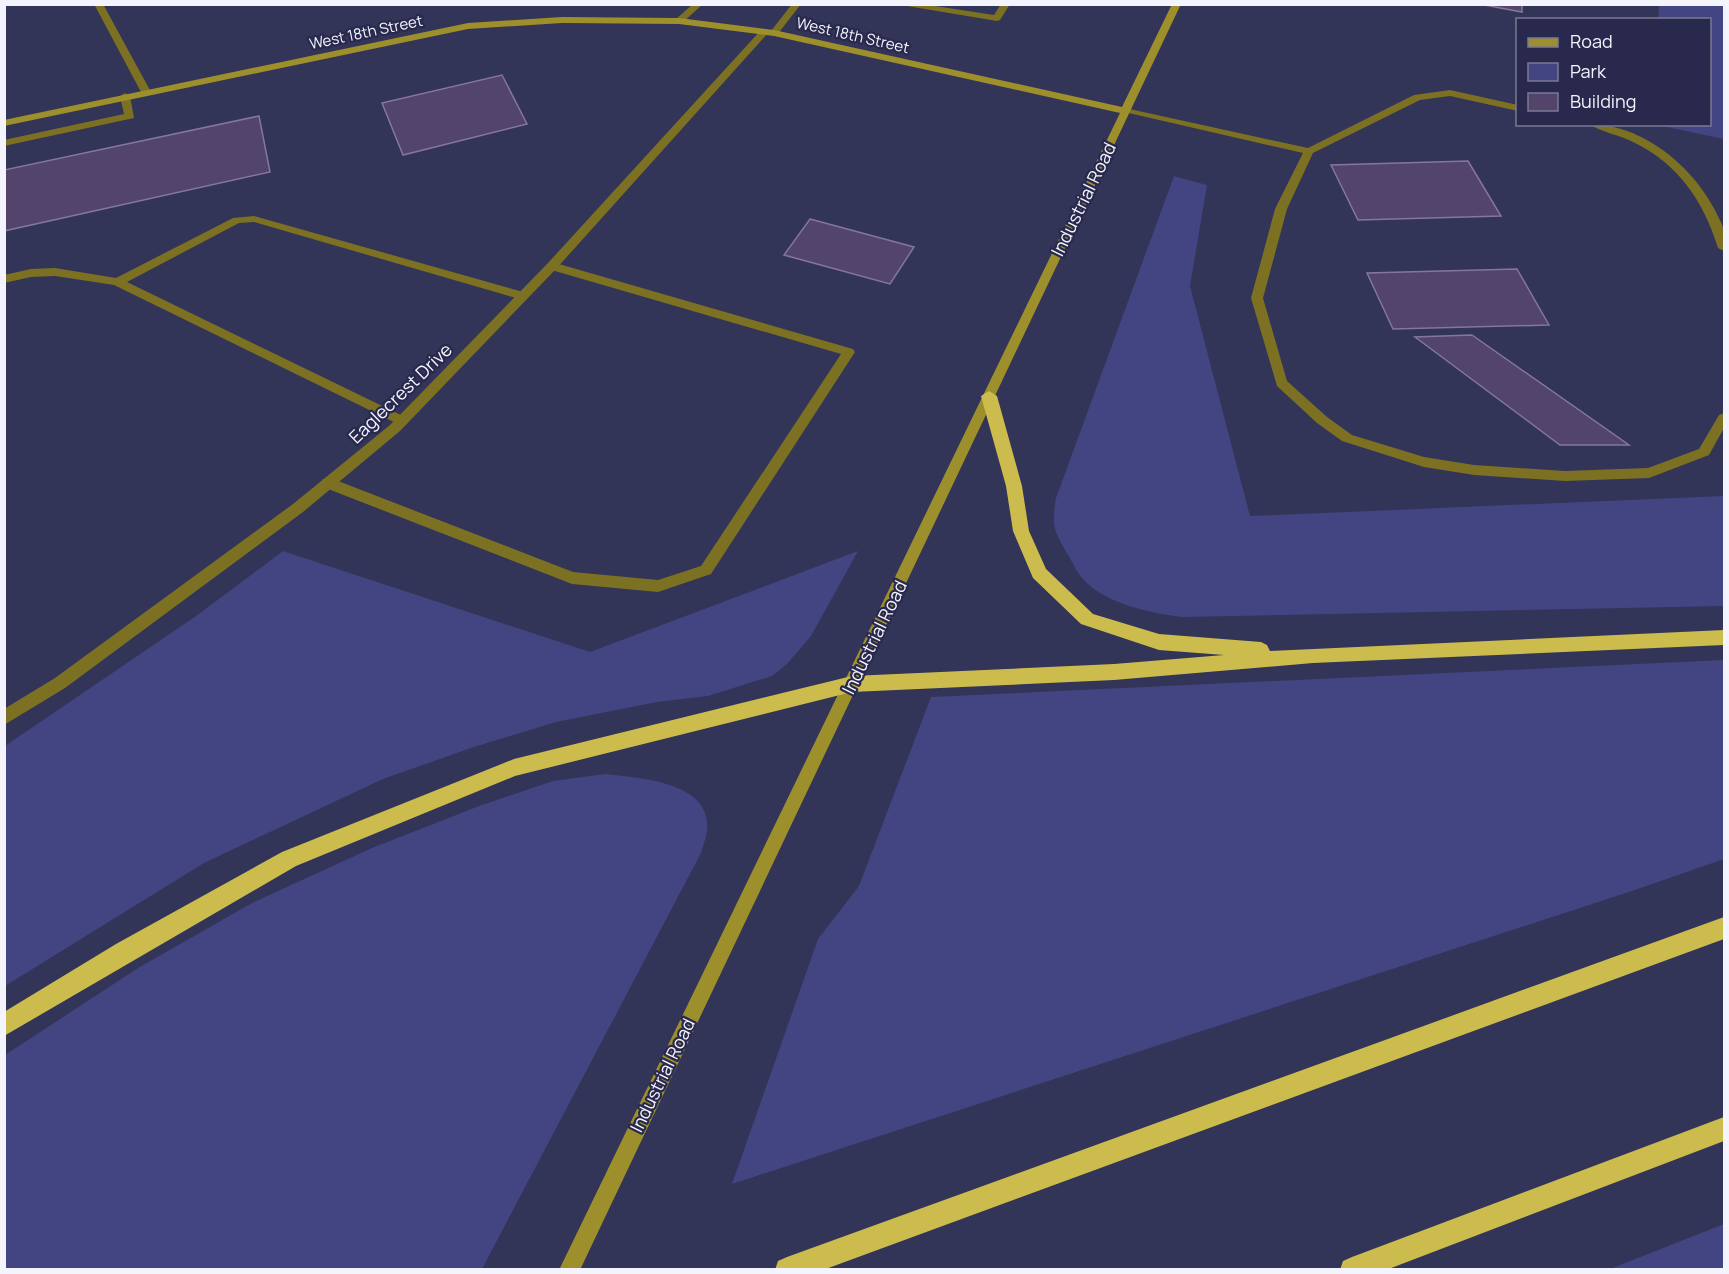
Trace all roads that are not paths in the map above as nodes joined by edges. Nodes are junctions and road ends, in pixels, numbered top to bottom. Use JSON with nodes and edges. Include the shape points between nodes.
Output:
{"nodes":[{"id":1,"x":98,"y":4,"type":"edge"},
{"id":2,"x":699,"y":4,"type":"edge"},
{"id":3,"x":796,"y":4,"type":"edge"},
{"id":4,"x":899,"y":4,"type":"edge"},
{"id":5,"x":1006,"y":4,"type":"edge"},
{"id":6,"x":1177,"y":4,"type":"edge"},
{"id":7,"x":679,"y":21,"type":"junction"},
{"id":8,"x":769,"y":32,"type":"junction"},
{"id":9,"x":146,"y":92,"type":"junction"},
{"id":10,"x":125,"y":96,"type":"junction"},
{"id":11,"x":1516,"y":108,"type":"edge"},
{"id":12,"x":1125,"y":111,"type":"junction"},
{"id":13,"x":4,"y":123,"type":"edge"},
{"id":14,"x":1600,"y":126,"type":"edge"},
{"id":15,"x":4,"y":143,"type":"edge"},
{"id":16,"x":1309,"y":151,"type":"junction"},
{"id":17,"x":1725,"y":248,"type":"edge"},
{"id":18,"x":552,"y":266,"type":"junction"},
{"id":19,"x":4,"y":279,"type":"edge"},
{"id":20,"x":117,"y":282,"type":"junction"},
{"id":21,"x":523,"y":296,"type":"junction"},
{"id":22,"x":989,"y":396,"type":"junction"},
{"id":23,"x":1725,"y":418,"type":"edge"},
{"id":24,"x":402,"y":421,"type":"junction"},
{"id":25,"x":328,"y":483,"type":"junction"},
{"id":26,"x":1725,"y":638,"type":"edge"},
{"id":27,"x":1314,"y":655,"type":"junction"},
{"id":28,"x":852,"y":684,"type":"junction"},
{"id":29,"x":4,"y":718,"type":"edge"},
{"id":30,"x":1725,"y":928,"type":"edge"},
{"id":31,"x":4,"y":1025,"type":"edge"},
{"id":32,"x":1725,"y":1129,"type":"edge"},
{"id":33,"x":569,"y":1269,"type":"edge"},
{"id":34,"x":787,"y":1269,"type":"edge"},
{"id":35,"x":1352,"y":1269,"type":"edge"}],
"edges":[{"from":1,"to":9,"type":"street"},
{"from":2,"to":7,"type":"street"},
{"from":3,"to":8,"type":"street","name":"Eaglecrest Drive"},
{"from":4,"to":5,"type":"street","via":[[997,18]]},
{"from":6,"to":12,"type":"street","name":"Industrial Road"},
{"from":7,"to":8,"type":"street","name":"West 18th Street"},
{"from":7,"to":9,"type":"street","name":"West 18th Street","via":[[562,20],[468,26]]},
{"from":8,"to":12,"type":"street","name":"West 18th Street"},
{"from":8,"to":18,"type":"street","name":"Eaglecrest Drive"},
{"from":9,"to":10,"type":"street","name":"West 18th Street"},
{"from":10,"to":13,"type":"street","name":"West 18th Street"},
{"from":10,"to":15,"type":"street","via":[[130,116]]},
{"from":11,"to":16,"type":"street","via":[[1450,93],[1418,97]]},
{"from":12,"to":16,"type":"street"},
{"from":12,"to":22,"type":"street","name":"Industrial Road"},
{"from":14,"to":17,"type":"street","via":[[1647,143],[1691,179]]},
{"from":16,"to":23,"type":"street","via":[[1281,209],[1257,298],[1281,383],[1347,438],[1424,462],[1474,470],[1565,476],[1649,472],[1704,452]]},
{"from":18,"to":21,"type":"street","name":"Eaglecrest Drive"},
{"from":18,"to":25,"type":"street","via":[[849,352],[706,570],[658,586],[572,578]]},
{"from":19,"to":20,"type":"street","via":[[55,272]]},
{"from":20,"to":21,"type":"street","via":[[237,220],[254,219]]},
{"from":20,"to":24,"type":"street"},
{"from":21,"to":24,"type":"street","name":"Eaglecrest Drive"},
{"from":22,"to":27,"type":"highway","via":[[1022,531],[1039,573],[1087,619],[1159,642]]},
{"from":22,"to":28,"type":"street","name":"Industrial Road"},
{"from":24,"to":25,"type":"street","name":"Eaglecrest Drive"},
{"from":25,"to":29,"type":"street","name":"Eaglecrest Drive","via":[[60,683]]},
{"from":26,"to":27,"type":"highway"},
{"from":27,"to":28,"type":"highway","via":[[1114,672]]},
{"from":28,"to":31,"type":"highway","via":[[514,768],[289,859]]},
{"from":28,"to":33,"type":"street","name":"Industrial Road"},
{"from":30,"to":34,"type":"highway"},
{"from":32,"to":35,"type":"highway"}]}
